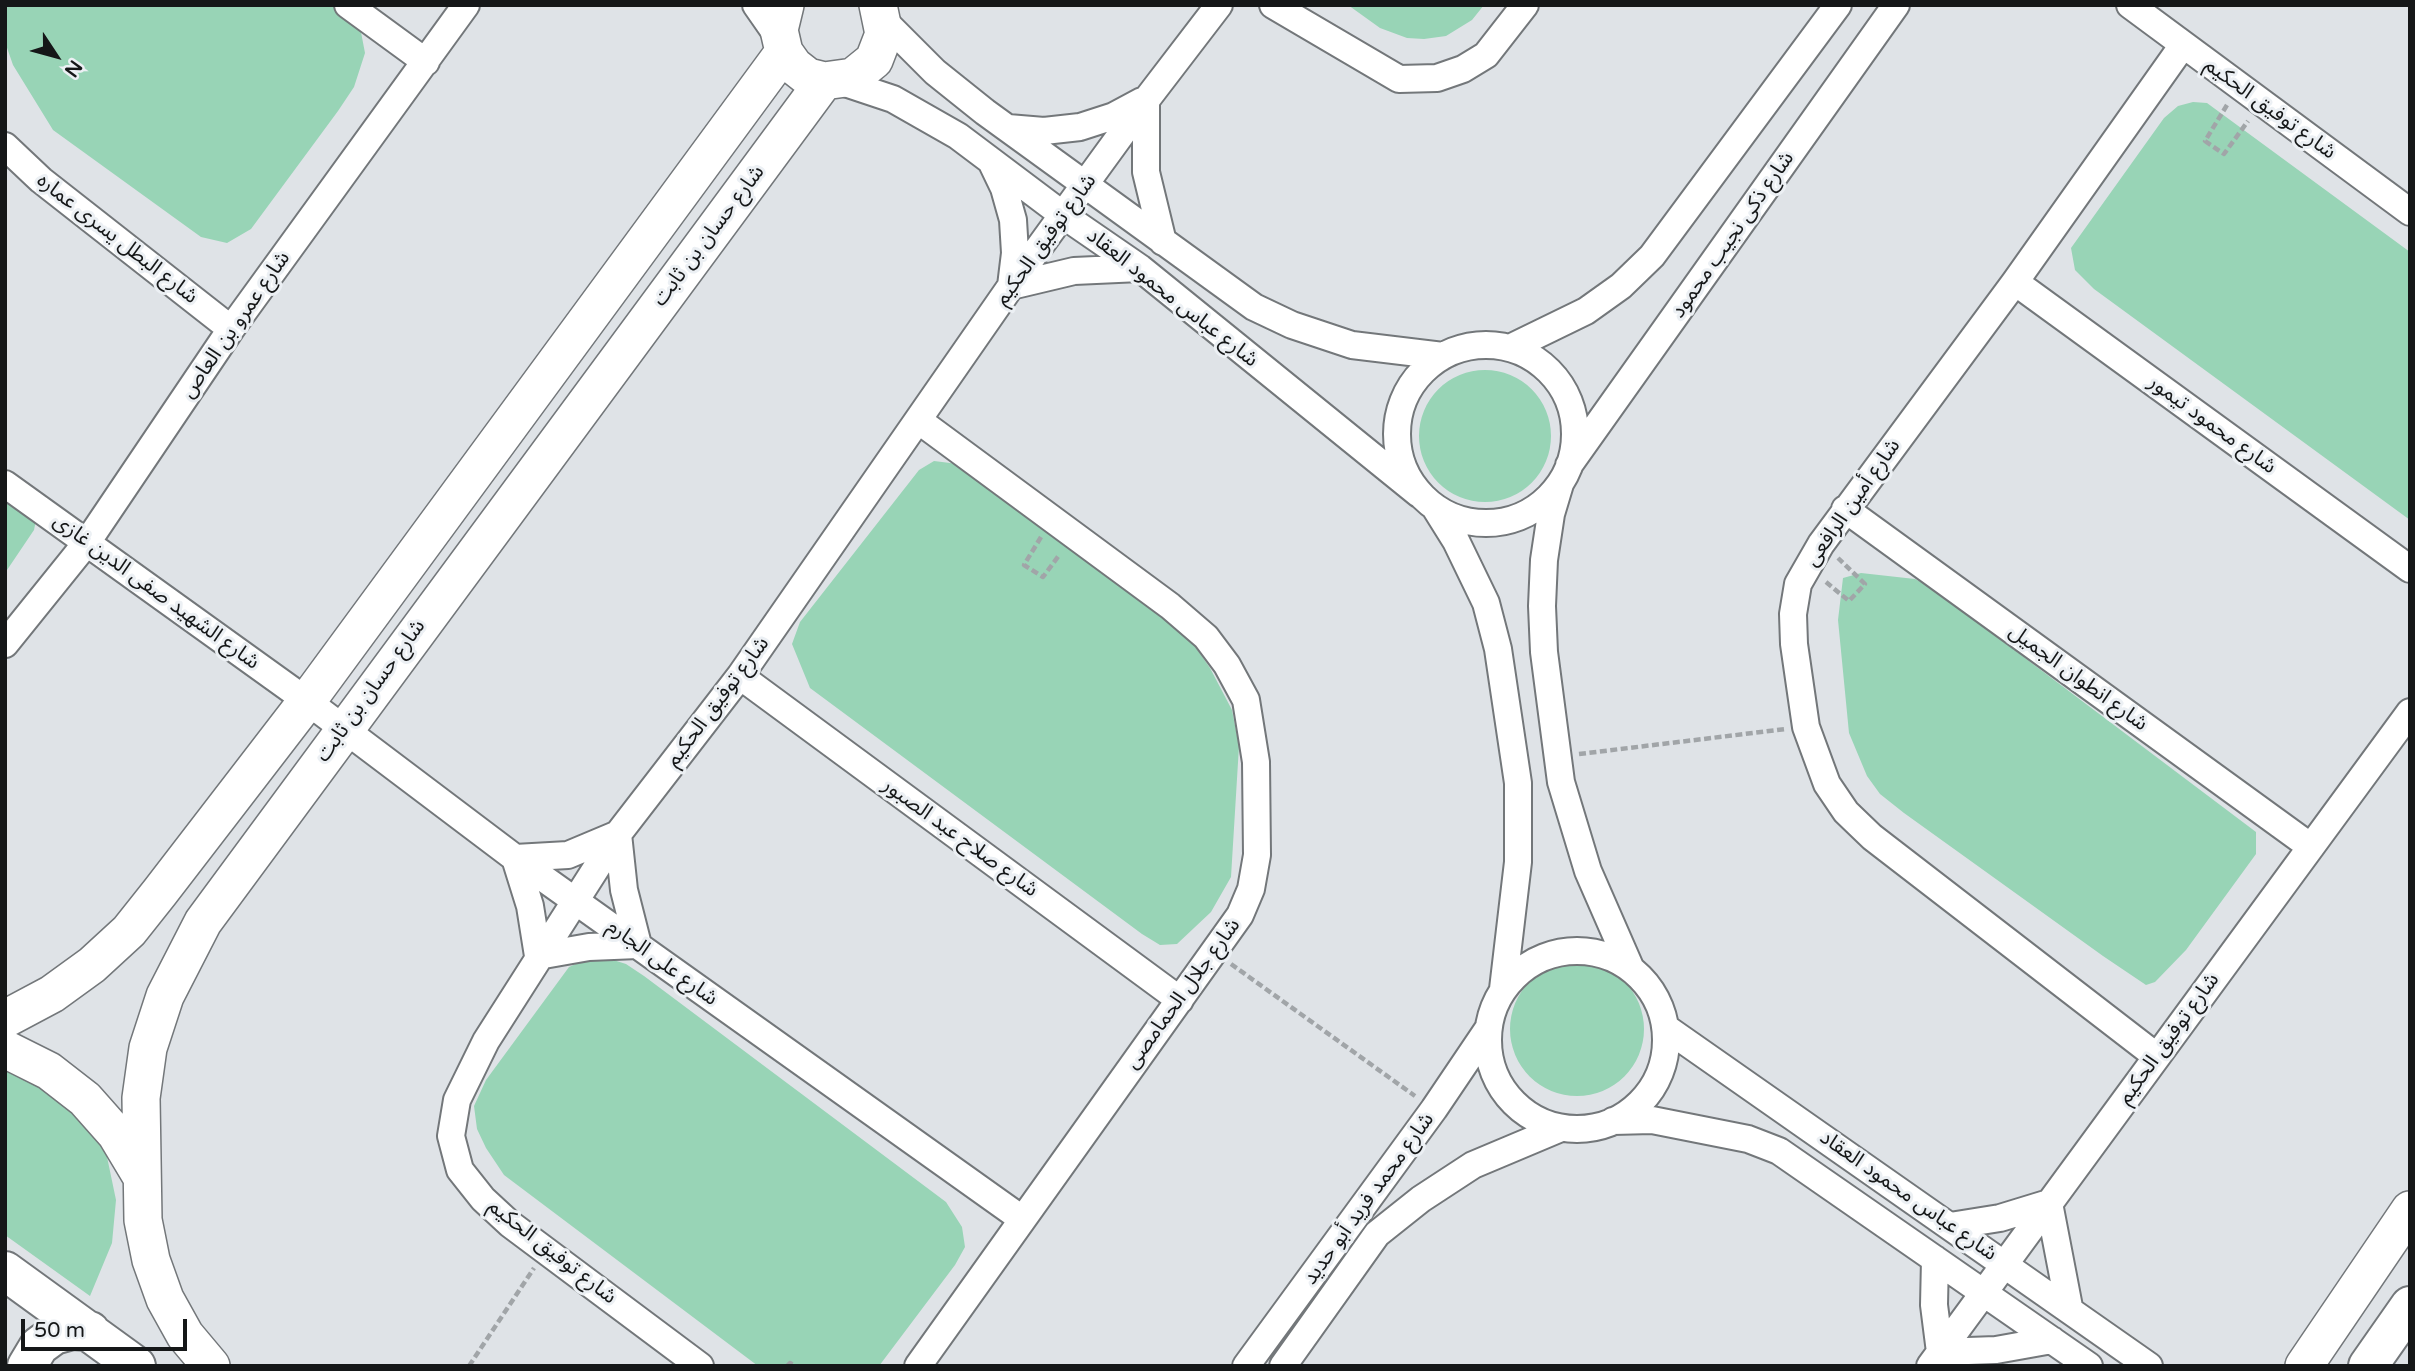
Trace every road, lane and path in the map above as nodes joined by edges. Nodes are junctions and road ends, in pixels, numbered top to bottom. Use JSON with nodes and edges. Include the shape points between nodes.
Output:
{"nodes":[{"id":1,"x":348,"y":5,"type":"edge"},
{"id":2,"x":467,"y":5,"type":"edge"},
{"id":3,"x":756,"y":5,"type":"edge"},
{"id":4,"x":1219,"y":5,"type":"edge"},
{"id":5,"x":1273,"y":5,"type":"edge"},
{"id":6,"x":1525,"y":5,"type":"edge"},
{"id":7,"x":1838,"y":5,"type":"edge"},
{"id":8,"x":1896,"y":5,"type":"edge"},
{"id":9,"x":2130,"y":5,"type":"edge"},
{"id":10,"x":881,"y":13,"type":"edge"},
{"id":11,"x":783,"y":32,"type":"edge"},
{"id":12,"x":2183,"y":45,"type":"junction"},
{"id":13,"x":426,"y":62,"type":"junction"},
{"id":14,"x":832,"y":81,"type":"junction"},
{"id":15,"x":2239,"y":87,"type":"junction"},
{"id":16,"x":1147,"y":99,"type":"junction"},
{"id":17,"x":2262,"y":102,"type":"junction"},
{"id":18,"x":1008,"y":128,"type":"junction"},
{"id":19,"x":5,"y":146,"type":"edge"},
{"id":20,"x":989,"y":158,"type":"junction"},
{"id":21,"x":1085,"y":186,"type":"junction"},
{"id":22,"x":2410,"y":212,"type":"edge"},
{"id":23,"x":1063,"y":215,"type":"junction"},
{"id":24,"x":1163,"y":242,"type":"junction"},
{"id":25,"x":1140,"y":268,"type":"junction"},
{"id":26,"x":2015,"y":282,"type":"junction"},
{"id":27,"x":1011,"y":286,"type":"junction"},
{"id":28,"x":231,"y":330,"type":"junction"},
{"id":29,"x":1510,"y":348,"type":"junction"},
{"id":30,"x":1443,"y":356,"type":"junction"},
{"id":31,"x":918,"y":421,"type":"junction"},
{"id":32,"x":1565,"y":474,"type":"junction"},
{"id":33,"x":5,"y":484,"type":"edge"},
{"id":34,"x":1428,"y":501,"type":"junction"},
{"id":35,"x":1845,"y":509,"type":"junction"},
{"id":36,"x":1064,"y":527,"type":"junction"},
{"id":37,"x":88,"y":541,"type":"junction"},
{"id":38,"x":1814,"y":555,"type":"junction"},
{"id":39,"x":2410,"y":569,"type":"edge"},
{"id":40,"x":5,"y":644,"type":"edge"},
{"id":41,"x":740,"y":676,"type":"junction"},
{"id":42,"x":307,"y":701,"type":"junction"},
{"id":43,"x":2410,"y":712,"type":"edge"},
{"id":44,"x":1806,"y":727,"type":"junction"},
{"id":45,"x":344,"y":728,"type":"junction"},
{"id":46,"x":1557,"y":757,"type":"junction"},
{"id":47,"x":618,"y":834,"type":"junction"},
{"id":48,"x":2311,"y":847,"type":"junction"},
{"id":49,"x":515,"y":858,"type":"junction"},
{"id":50,"x":576,"y":900,"type":"junction"},
{"id":51,"x":638,"y":945,"type":"junction"},
{"id":52,"x":1214,"y":951,"type":"junction"},
{"id":53,"x":538,"y":956,"type":"junction"},
{"id":54,"x":1630,"y":967,"type":"junction"},
{"id":55,"x":1503,"y":989,"type":"junction"},
{"id":56,"x":1180,"y":1000,"type":"junction"},
{"id":57,"x":5,"y":1019,"type":"edge"},
{"id":58,"x":1666,"y":1028,"type":"junction"},
{"id":59,"x":1488,"y":1029,"type":"junction"},
{"id":60,"x":5,"y":1049,"type":"edge"},
{"id":61,"x":2156,"y":1056,"type":"junction"},
{"id":62,"x":1434,"y":1109,"type":"junction"},
{"id":63,"x":1613,"y":1121,"type":"junction"},
{"id":64,"x":1561,"y":1128,"type":"junction"},
{"id":65,"x":140,"y":1174,"type":"junction"},
{"id":66,"x":2049,"y":1203,"type":"junction"},
{"id":67,"x":2410,"y":1210,"type":"edge"},
{"id":68,"x":1021,"y":1219,"type":"junction"},
{"id":69,"x":1950,"y":1226,"type":"junction"},
{"id":70,"x":546,"y":1249,"type":"junction"},
{"id":71,"x":1935,"y":1259,"type":"junction"},
{"id":72,"x":2006,"y":1264,"type":"junction"},
{"id":73,"x":5,"y":1272,"type":"edge"},
{"id":74,"x":1984,"y":1292,"type":"junction"},
{"id":75,"x":2410,"y":1306,"type":"edge"},
{"id":76,"x":2069,"y":1307,"type":"junction"},
{"id":77,"x":90,"y":1331,"type":"junction"},
{"id":78,"x":2052,"y":1340,"type":"junction"},
{"id":79,"x":1935,"y":1359,"type":"edge"},
{"id":80,"x":27,"y":1366,"type":"edge"},
{"id":81,"x":136,"y":1366,"type":"edge"},
{"id":82,"x":211,"y":1366,"type":"edge"},
{"id":83,"x":470,"y":1366,"type":"edge"},
{"id":84,"x":700,"y":1366,"type":"edge"},
{"id":85,"x":787,"y":1366,"type":"edge"},
{"id":86,"x":795,"y":1366,"type":"edge"},
{"id":87,"x":918,"y":1366,"type":"edge"},
{"id":88,"x":1246,"y":1366,"type":"edge"},
{"id":89,"x":1283,"y":1366,"type":"edge"},
{"id":90,"x":2089,"y":1366,"type":"edge"},
{"id":91,"x":2150,"y":1366,"type":"edge"},
{"id":92,"x":2304,"y":1366,"type":"edge"},
{"id":93,"x":2368,"y":1366,"type":"edge"}],
"edges":[{"from":1,"to":13,"type":"street"},
{"from":2,"to":13,"type":"street","name":"شارع عمرو بن العاص"},
{"from":3,"to":11,"type":"street"},
{"from":4,"to":16,"type":"street","name":"شارع توفيق الحكيم"},
{"from":5,"to":6,"type":"street","via":[[1399,79],[1437,78],[1463,69],[1486,55]]},
{"from":7,"to":29,"type":"street","via":[[1652,256],[1586,311]]},
{"from":8,"to":32,"type":"street","name":"شارع ذكى نجيب محمود"},
{"from":9,"to":12,"type":"street","name":"شارع توفيق الحكيم"},
{"from":10,"to":14,"type":"street","via":[[884,34],[874,60],[864,70]]},
{"from":10,"to":18,"type":"street","name":"شارع عباس محمود العقاد","via":[[935,72]]},
{"from":11,"to":14,"type":"street","via":[[801,72]]},
{"from":11,"to":42,"type":"street"},
{"from":12,"to":15,"type":"street","name":"شارع توفيق الحكيم"},
{"from":12,"to":26,"type":"street","name":"شارع أمين الرافعى"},
{"from":13,"to":28,"type":"street","name":"شارع عمرو بن العاص"},
{"from":14,"to":20,"type":"street","name":"شارع عباس محمود العقاد","via":[[893,99]]},
{"from":14,"to":45,"type":"street","name":"شارع حسان بن ثابت"},
{"from":15,"to":17,"type":"street","name":"شارع توفيق الحكيم"},
{"from":15,"to":17,"type":"path","via":[[2204,138],[2222,153]]},
{"from":16,"to":18,"type":"street","via":[[1080,127]]},
{"from":16,"to":21,"type":"street","name":"شارع توفيق الحكيم"},
{"from":16,"to":24,"type":"street","via":[[1146,172]]},
{"from":17,"to":22,"type":"street","name":"شارع توفيق الحكيم"},
{"from":18,"to":21,"type":"street","name":"شارع عباس محمود العقاد"},
{"from":19,"to":28,"type":"street","name":"شارع البطل يسرى عماره","via":[[41,180]]},
{"from":20,"to":23,"type":"street","name":"شارع عباس محمود العقاد"},
{"from":20,"to":27,"type":"street","via":[[1013,220]]},
{"from":21,"to":23,"type":"street","name":"شارع توفيق الحكيم"},
{"from":21,"to":24,"type":"street","name":"شارع عباس محمود العقاد"},
{"from":23,"to":25,"type":"street","name":"شارع عباس محمود العقاد"},
{"from":23,"to":27,"type":"street","name":"شارع توفيق الحكيم"},
{"from":24,"to":30,"type":"street","name":"شارع عباس محمود العقاد","via":[[1254,307],[1292,325],[1352,345]]},
{"from":25,"to":27,"type":"street","via":[[1074,271]]},
{"from":25,"to":34,"type":"street","name":"شارع عباس محمود العقاد"},
{"from":26,"to":35,"type":"street","name":"شارع أمين الرافعى"},
{"from":26,"to":39,"type":"street","name":"شارع محمود تيمور"},
{"from":27,"to":31,"type":"street","name":"شارع توفيق الحكيم"},
{"from":28,"to":37,"type":"street","name":"شارع عمرو بن العاص"},
{"from":29,"to":30,"type":"street","via":[[1487,345]]},
{"from":29,"to":32,"type":"street","via":[[1547,369],[1570,404],[1574,425]]},
{"from":30,"to":34,"type":"street","via":[[1410,388],[1396,432],[1406,476]]},
{"from":31,"to":36,"type":"street","name":"شارع جلال الحمامصى"},
{"from":31,"to":41,"type":"street","name":"شارع توفيق الحكيم"},
{"from":32,"to":34,"type":"street","via":[[1545,501],[1504,522],[1480,524],[1457,519]]},
{"from":32,"to":46,"type":"street","via":[[1551,514],[1542,606]]},
{"from":33,"to":37,"type":"street","name":"شارع الشهيد صفى الدين غازى"},
{"from":34,"to":55,"type":"street","name":"شارع عباس محمود العقاد","via":[[1456,541],[1486,603],[1498,649],[1518,783],[1518,862]]},
{"from":35,"to":38,"type":"street","name":"شارع أمين الرافعى"},
{"from":35,"to":48,"type":"street","name":"شارع انطوان الجميل"},
{"from":36,"to":36,"type":"path","via":[[1024,565],[1044,577]]},
{"from":36,"to":52,"type":"street","name":"شارع جلال الحمامصى","via":[[1206,637],[1246,700],[1256,762],[1257,855],[1240,915]]},
{"from":37,"to":40,"type":"street","name":"شارع عمرو بن العاص"},
{"from":37,"to":42,"type":"street","name":"شارع الشهيد صفى الدين غازى"},
{"from":38,"to":38,"type":"path","via":[[1849,601],[1865,584],[1864,580]]},
{"from":38,"to":44,"type":"street","name":"شارع أمين الرافعى","via":[[1798,584],[1793,614]]},
{"from":41,"to":47,"type":"street","name":"شارع توفيق الحكيم"},
{"from":41,"to":56,"type":"street","name":"شارع صلاح عبد الصبور"},
{"from":42,"to":45,"type":"street","name":"شارع على الجارم"},
{"from":42,"to":57,"type":"street","via":[[129,931],[52,994]]},
{"from":43,"to":48,"type":"street","name":"شارع توفيق الحكيم"},
{"from":44,"to":46,"type":"path"},
{"from":44,"to":61,"type":"street","name":"شارع أمين الرافعى","via":[[1826,784],[1872,837]]},
{"from":45,"to":49,"type":"street","name":"شارع على الجارم"},
{"from":45,"to":65,"type":"street","name":"شارع حسان بن ثابت","via":[[203,922],[165,996],[148,1048],[141,1098]]},
{"from":46,"to":54,"type":"street","via":[[1573,827]]},
{"from":47,"to":49,"type":"street","via":[[568,855]]},
{"from":47,"to":50,"type":"street","name":"شارع توفيق الحكيم"},
{"from":47,"to":51,"type":"street","via":[[624,890]]},
{"from":48,"to":61,"type":"street","name":"شارع توفيق الحكيم"},
{"from":49,"to":50,"type":"street","name":"شارع على الجارم"},
{"from":49,"to":53,"type":"street","via":[[530,906]]},
{"from":50,"to":51,"type":"street","name":"شارع على الجارم"},
{"from":50,"to":53,"type":"street","name":"شارع توفيق الحكيم"},
{"from":51,"to":53,"type":"street"},
{"from":51,"to":68,"type":"street","name":"شارع على الجارم"},
{"from":52,"to":56,"type":"street","name":"شارع جلال الحمامصى"},
{"from":52,"to":62,"type":"path"},
{"from":53,"to":70,"type":"street","name":"شارع توفيق الحكيم","via":[[471,1068],[457,1100],[452,1136],[460,1170],[483,1199]]},
{"from":54,"to":55,"type":"street","via":[[1604,954],[1567,951],[1522,968]]},
{"from":54,"to":58,"type":"street","via":[[1648,985]]},
{"from":55,"to":59,"type":"street"},
{"from":56,"to":68,"type":"street","name":"شارع جلال الحمامصى"},
{"from":58,"to":63,"type":"street","via":[[1660,1073],[1633,1110]]},
{"from":58,"to":69,"type":"street","name":"شارع عباس محمود العقاد"},
{"from":59,"to":62,"type":"street","name":"شارع محمد فريد أبو حديد"},
{"from":59,"to":64,"type":"street","via":[[1488,1052],[1505,1093],[1539,1122]]},
{"from":60,"to":65,"type":"street","via":[[49,1071],[85,1099],[116,1134]]},
{"from":61,"to":66,"type":"street","name":"شارع توفيق الحكيم"},
{"from":62,"to":88,"type":"street","name":"شارع محمد فريد أبو حديد"},
{"from":63,"to":64,"type":"street"},
{"from":63,"to":71,"type":"street","name":"شارع عباس محمود العقاد","via":[[1652,1120],[1748,1139],[1779,1151]]},
{"from":64,"to":89,"type":"street","name":"شارع محمد فريد أبو حديد","via":[[1474,1165],[1377,1234]]},
{"from":65,"to":82,"type":"street","name":"شارع حسان بن ثابت","via":[[151,1260],[165,1299],[185,1335]]},
{"from":66,"to":69,"type":"street","via":[[2000,1218]]},
{"from":66,"to":72,"type":"street","name":"شارع توفيق الحكيم"},
{"from":66,"to":76,"type":"street"},
{"from":67,"to":92,"type":"street"},
{"from":68,"to":87,"type":"street","name":"شارع جلال الحمامصى"},
{"from":69,"to":72,"type":"street","name":"شارع عباس محمود العقاد"},
{"from":70,"to":83,"type":"path"},
{"from":70,"to":84,"type":"street","name":"شارع توفيق الحكيم"},
{"from":71,"to":74,"type":"street","name":"شارع عباس محمود العقاد"},
{"from":71,"to":79,"type":"street"},
{"from":72,"to":74,"type":"street","name":"شارع توفيق الحكيم"},
{"from":72,"to":76,"type":"street","name":"شارع عباس محمود العقاد"},
{"from":73,"to":77,"type":"main road"},
{"from":74,"to":78,"type":"street","name":"شارع عباس محمود العقاد"},
{"from":74,"to":79,"type":"street","name":"شارع توفيق الحكيم"},
{"from":75,"to":93,"type":"main road"},
{"from":76,"to":91,"type":"street","name":"شارع عباس محمود العقاد"},
{"from":77,"to":80,"type":"main road","via":[[54,1335],[39,1346]]},
{"from":77,"to":81,"type":"main road"},
{"from":78,"to":79,"type":"street"},
{"from":78,"to":90,"type":"street","name":"شارع عباس محمود العقاد"},
{"from":85,"to":86,"type":"path"}]}
